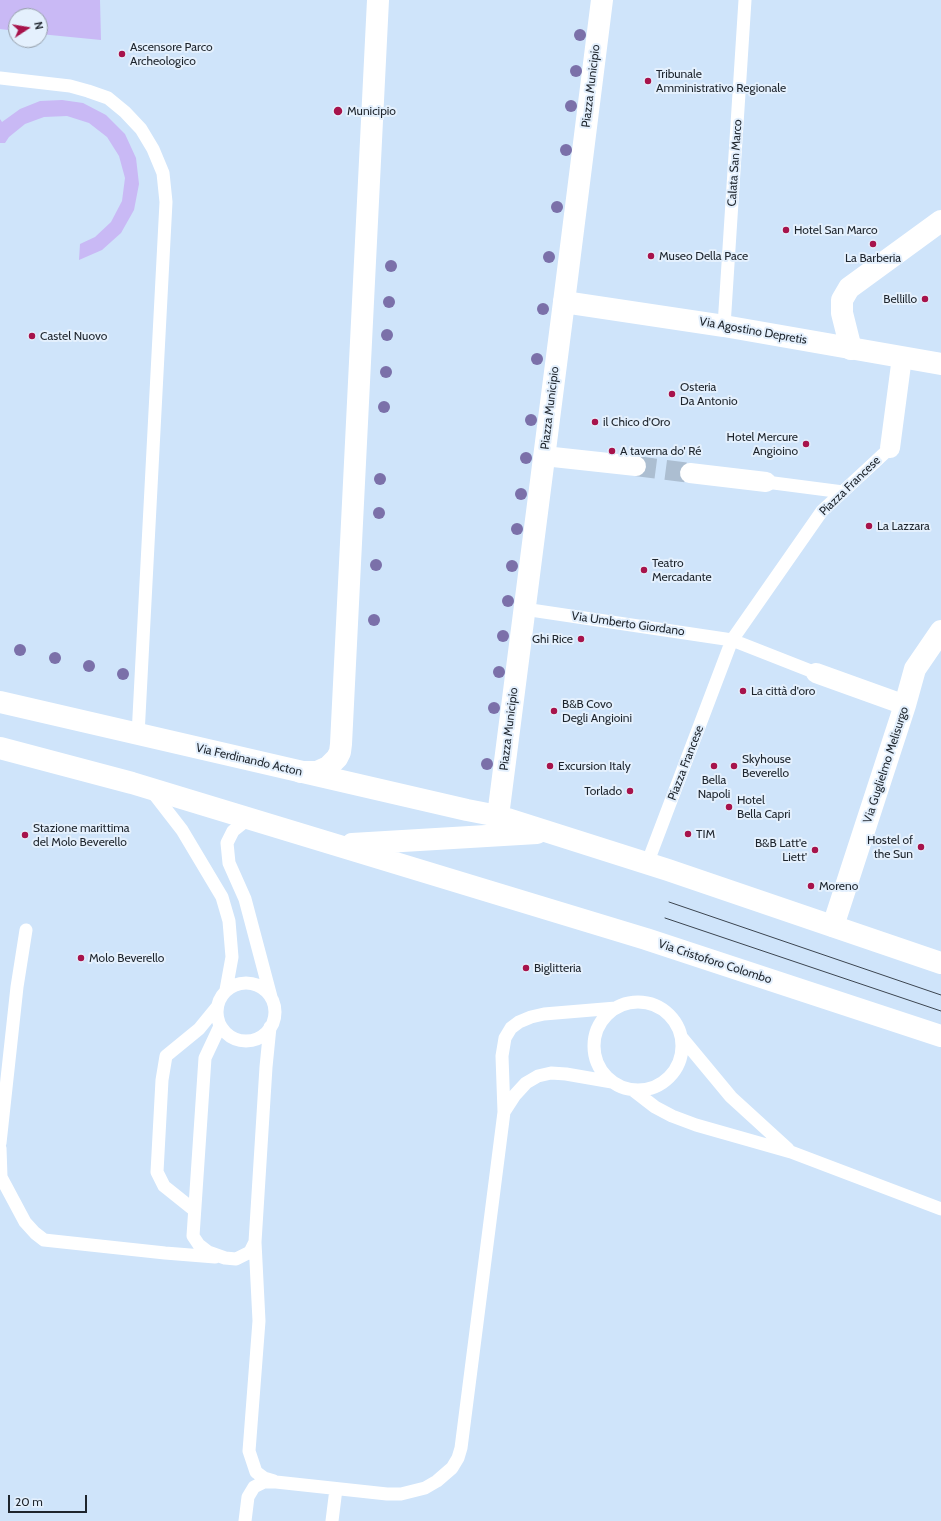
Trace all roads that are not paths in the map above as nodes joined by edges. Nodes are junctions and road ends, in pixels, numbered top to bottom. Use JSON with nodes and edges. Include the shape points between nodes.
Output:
{"nodes":[{"id":1,"x":378,"y":0,"type":"edge"},
{"id":2,"x":602,"y":0,"type":"edge"},
{"id":3,"x":745,"y":0,"type":"edge"},
{"id":4,"x":0,"y":78,"type":"edge"},
{"id":5,"x":941,"y":221,"type":"edge"},
{"id":6,"x":564,"y":302,"type":"junction"},
{"id":7,"x":724,"y":326,"type":"junction"},
{"id":8,"x":851,"y":349,"type":"junction"},
{"id":9,"x":902,"y":357,"type":"junction"},
{"id":10,"x":941,"y":364,"type":"edge"},
{"id":11,"x":890,"y":448,"type":"joint"},
{"id":12,"x":544,"y":456,"type":"junction"},
{"id":13,"x":636,"y":466,"type":"tunnel mouth"},
{"id":14,"x":690,"y":473,"type":"tunnel mouth"},
{"id":15,"x":766,"y":482,"type":"joint"},
{"id":16,"x":843,"y":492,"type":"junction"},
{"id":17,"x":524,"y":609,"type":"junction"},
{"id":18,"x":941,"y":631,"type":"edge"},
{"id":19,"x":732,"y":640,"type":"junction"},
{"id":20,"x":816,"y":673,"type":"joint"},
{"id":21,"x":0,"y":702,"type":"edge"},
{"id":22,"x":905,"y":705,"type":"junction"},
{"id":23,"x":138,"y":734,"type":"junction"},
{"id":24,"x":0,"y":748,"type":"edge"},
{"id":25,"x":301,"y":772,"type":"junction"},
{"id":26,"x":150,"y":789,"type":"junction"},
{"id":27,"x":498,"y":816,"type":"junction"},
{"id":28,"x":248,"y":819,"type":"junction"},
{"id":29,"x":549,"y":832,"type":"junction"},
{"id":30,"x":336,"y":845,"type":"junction"},
{"id":31,"x":647,"y":864,"type":"junction"},
{"id":32,"x":833,"y":926,"type":"junction"},
{"id":33,"x":26,"y":930,"type":"dead end"},
{"id":34,"x":941,"y":963,"type":"edge"},
{"id":35,"x":226,"y":990,"type":"junction"},
{"id":36,"x":271,"y":997,"type":"junction"},
{"id":37,"x":217,"y":1007,"type":"junction"},
{"id":38,"x":616,"y":1008,"type":"junction"},
{"id":39,"x":220,"y":1026,"type":"junction"},
{"id":40,"x":270,"y":1027,"type":"junction"},
{"id":41,"x":941,"y":1036,"type":"edge"},
{"id":42,"x":682,"y":1038,"type":"junction"},
{"id":43,"x":612,"y":1082,"type":"junction"},
{"id":44,"x":633,"y":1090,"type":"junction"},
{"id":45,"x":504,"y":1112,"type":"junction"},
{"id":46,"x":0,"y":1143,"type":"edge"},
{"id":47,"x":0,"y":1148,"type":"edge"},
{"id":48,"x":791,"y":1152,"type":"junction"},
{"id":49,"x":941,"y":1209,"type":"edge"},
{"id":50,"x":194,"y":1210,"type":"junction"},
{"id":51,"x":193,"y":1236,"type":"junction"},
{"id":52,"x":256,"y":1242,"type":"junction"},
{"id":53,"x":165,"y":1253,"type":"junction"},
{"id":54,"x":225,"y":1258,"type":"junction"},
{"id":55,"x":276,"y":1482,"type":"junction"},
{"id":56,"x":336,"y":1489,"type":"junction"},
{"id":57,"x":245,"y":1521,"type":"edge"},
{"id":58,"x":332,"y":1521,"type":"edge"}],
"edges":[{"from":1,"to":25,"type":"main road","via":[[341,748],[337,758],[328,767],[317,772]]},
{"from":2,"to":6,"type":"main road","name":"Piazza Municipio"},
{"from":3,"to":7,"type":"lane","name":"Calata San Marco"},
{"from":4,"to":23,"type":"lane","via":[[70,86],[108,98],[141,129],[154,149],[163,173],[166,202]]},
{"from":5,"to":8,"type":"main road","via":[[849,288],[842,300],[842,313]]},
{"from":6,"to":7,"type":"main road","name":"Via Agostino Depretis"},
{"from":6,"to":12,"type":"main road","name":"Piazza Municipio"},
{"from":7,"to":8,"type":"main road","name":"Via Agostino Depretis"},
{"from":8,"to":9,"type":"main road","name":"Via Agostino Depretis"},
{"from":9,"to":10,"type":"main road","name":"Via Agostino Depretis"},
{"from":9,"to":11,"type":"street","name":"Piazza Francese"},
{"from":11,"to":16,"type":"lane","name":"Piazza Francese"},
{"from":12,"to":13,"type":"street"},
{"from":12,"to":17,"type":"main road","name":"Piazza Municipio"},
{"from":14,"to":15,"type":"street"},
{"from":15,"to":16,"type":"lane"},
{"from":16,"to":19,"type":"lane","name":"Piazza Francese","via":[[822,511]]},
{"from":17,"to":19,"type":"lane","name":"Via Umberto Giordano"},
{"from":17,"to":27,"type":"main road","name":"Piazza Municipio"},
{"from":18,"to":22,"type":"main road","name":"Via Guglielmo Melisurgo","via":[[915,669]]},
{"from":19,"to":20,"type":"lane"},
{"from":19,"to":31,"type":"lane","name":"Piazza Francese"},
{"from":20,"to":22,"type":"street"},
{"from":21,"to":23,"type":"main road","name":"Via Ferdinando Acton"},
{"from":22,"to":32,"type":"main road","name":"Via Guglielmo Melisurgo"},
{"from":23,"to":25,"type":"main road","name":"Via Ferdinando Acton"},
{"from":24,"to":26,"type":"main road"},
{"from":25,"to":27,"type":"main road","name":"Via Ferdinando Acton"},
{"from":26,"to":28,"type":"main road"},
{"from":26,"to":35,"type":"lane","via":[[182,830],[222,897],[230,921],[232,957]]},
{"from":27,"to":29,"type":"main road"},
{"from":28,"to":30,"type":"main road"},
{"from":28,"to":36,"type":"lane","via":[[233,831],[227,842],[229,862],[245,899]]},
{"from":29,"to":30,"type":"main road"},
{"from":29,"to":31,"type":"main road"},
{"from":30,"to":41,"type":"main road","name":"Via Cristoforo Colombo","via":[[646,939]]},
{"from":31,"to":32,"type":"main road"},
{"from":32,"to":34,"type":"main road"},
{"from":33,"to":46,"type":"lane","via":[[17,987]]},
{"from":35,"to":36,"type":"lane","via":[[235,985],[255,984]]},
{"from":35,"to":37,"type":"lane","via":[[220,997]]},
{"from":36,"to":40,"type":"lane","via":[[275,1011]]},
{"from":37,"to":39,"type":"lane"},
{"from":37,"to":50,"type":"lane","via":[[199,1028],[166,1056],[162,1080],[157,1172],[164,1186]]},
{"from":38,"to":42,"type":"lane","via":[[638,1002],[660,1008],[677,1025]]},
{"from":38,"to":43,"type":"lane","via":[[600,1023],[594,1044],[598,1066]]},
{"from":38,"to":45,"type":"lane","via":[[544,1014],[519,1022],[511,1028],[505,1038],[502,1056]]},
{"from":39,"to":40,"type":"lane","via":[[225,1033],[241,1041],[258,1039]]},
{"from":39,"to":50,"type":"lane","via":[[205,1058]]},
{"from":40,"to":52,"type":"lane"},
{"from":42,"to":44,"type":"lane","via":[[681,1056],[674,1072],[666,1081],[645,1090]]},
{"from":42,"to":48,"type":"lane","via":[[731,1097]]},
{"from":43,"to":44,"type":"lane","via":[[622,1088]]},
{"from":43,"to":45,"type":"lane","via":[[566,1074],[538,1076],[526,1083]]},
{"from":44,"to":48,"type":"lane","via":[[655,1107],[678,1118]]},
{"from":45,"to":56,"type":"lane","via":[[458,1458],[452,1468],[437,1481],[413,1492],[387,1494]]},
{"from":47,"to":53,"type":"lane","via":[[1,1177],[25,1222],[44,1240]]},
{"from":48,"to":49,"type":"lane"},
{"from":50,"to":51,"type":"lane"},
{"from":51,"to":53,"type":"lane","via":[[185,1245]]},
{"from":51,"to":54,"type":"lane","via":[[208,1252]]},
{"from":52,"to":54,"type":"lane","via":[[250,1252],[236,1259]]},
{"from":52,"to":55,"type":"lane","via":[[259,1321],[249,1451],[256,1472]]},
{"from":53,"to":54,"type":"lane"},
{"from":55,"to":56,"type":"lane"},
{"from":55,"to":57,"type":"lane","via":[[264,1482],[254,1487],[248,1497]]},
{"from":56,"to":58,"type":"lane"}]}
